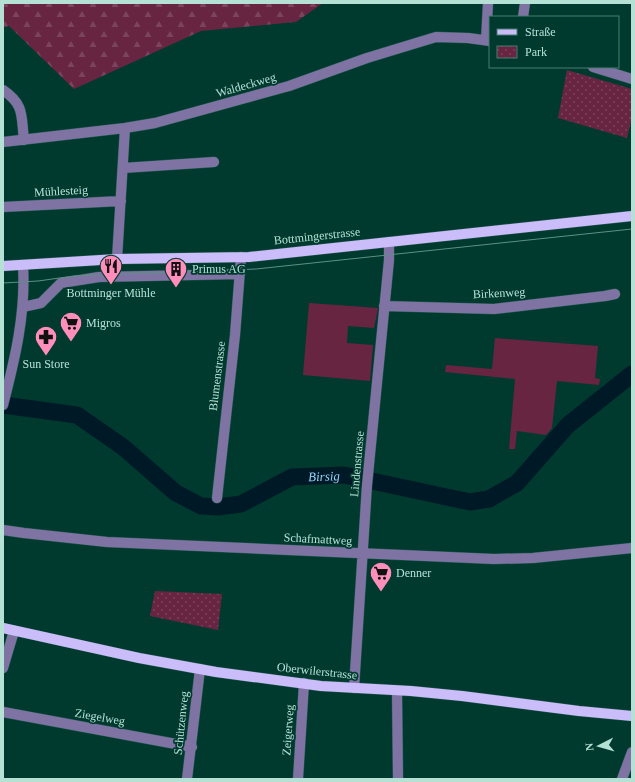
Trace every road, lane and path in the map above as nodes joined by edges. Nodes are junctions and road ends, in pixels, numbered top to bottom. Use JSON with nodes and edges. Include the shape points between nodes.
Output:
{"nodes":[{"id":1,"x":488,"y":3,"type":"edge"},
{"id":2,"x":525,"y":3,"type":"edge"},
{"id":3,"x":523,"y":16,"type":"edge"},
{"id":4,"x":488,"y":40,"type":"edge"},
{"id":5,"x":596,"y":68,"type":"edge"},
{"id":6,"x":632,"y":79,"type":"edge"},
{"id":7,"x":3,"y":90,"type":"edge"},
{"id":8,"x":125,"y":128,"type":"junction"},
{"id":9,"x":24,"y":140,"type":"junction"},
{"id":10,"x":3,"y":142,"type":"edge"},
{"id":11,"x":214,"y":162,"type":"dead end"},
{"id":12,"x":123,"y":168,"type":"junction"},
{"id":13,"x":121,"y":202,"type":"junction"},
{"id":14,"x":3,"y":207,"type":"edge"},
{"id":15,"x":632,"y":216,"type":"edge"},
{"id":16,"x":389,"y":242,"type":"junction"},
{"id":17,"x":241,"y":257,"type":"junction"},
{"id":18,"x":117,"y":259,"type":"junction"},
{"id":19,"x":23,"y":265,"type":"junction"},
{"id":20,"x":3,"y":266,"type":"edge"},
{"id":21,"x":240,"y":274,"type":"junction"},
{"id":22,"x":615,"y":294,"type":"dead end"},
{"id":23,"x":384,"y":306,"type":"junction"},
{"id":24,"x":23,"y":307,"type":"junction"},
{"id":25,"x":3,"y":405,"type":"edge"},
{"id":26,"x":217,"y":498,"type":"dead end"},
{"id":27,"x":3,"y":530,"type":"edge"},
{"id":28,"x":632,"y":548,"type":"edge"},
{"id":29,"x":364,"y":554,"type":"junction"},
{"id":30,"x":3,"y":628,"type":"edge"},
{"id":31,"x":14,"y":631,"type":"junction"},
{"id":32,"x":3,"y":668,"type":"edge"},
{"id":33,"x":200,"y":669,"type":"junction"},
{"id":34,"x":304,"y":683,"type":"junction"},
{"id":35,"x":354,"y":688,"type":"junction"},
{"id":36,"x":397,"y":691,"type":"junction"},
{"id":37,"x":3,"y":712,"type":"edge"},
{"id":38,"x":632,"y":716,"type":"edge"},
{"id":39,"x":192,"y":746,"type":"junction"},
{"id":40,"x":632,"y":752,"type":"edge"},
{"id":41,"x":187,"y":779,"type":"edge"},
{"id":42,"x":298,"y":779,"type":"edge"},
{"id":43,"x":398,"y":779,"type":"edge"},
{"id":44,"x":622,"y":779,"type":"edge"}],
"edges":[{"from":1,"to":4,"type":"street"},
{"from":2,"to":3,"type":"street"},
{"from":4,"to":8,"type":"street","name":"Waldeckweg","via":[[436,37],[288,86],[155,123]]},
{"from":5,"to":6,"type":"street"},
{"from":7,"to":9,"type":"street","via":[[11,95],[21,110]]},
{"from":8,"to":9,"type":"street","name":"Waldeckweg"},
{"from":8,"to":12,"type":"street"},
{"from":9,"to":10,"type":"street","name":"Waldeckweg"},
{"from":11,"to":12,"type":"street"},
{"from":12,"to":13,"type":"street"},
{"from":13,"to":14,"type":"street","name":"Mühlesteig"},
{"from":13,"to":18,"type":"street"},
{"from":15,"to":16,"type":"main road","name":"Bottmingerstrasse"},
{"from":16,"to":17,"type":"main road","name":"Bottmingerstrasse"},
{"from":16,"to":23,"type":"street","name":"Lindenstrasse","via":[[390,255]]},
{"from":17,"to":18,"type":"main road","name":"Bottmingerstrasse"},
{"from":17,"to":21,"type":"street","name":"Blumenstrasse"},
{"from":18,"to":19,"type":"main road","name":"Bottmingerstrasse"},
{"from":19,"to":20,"type":"main road","name":"Bottmingerstrasse"},
{"from":19,"to":24,"type":"street"},
{"from":21,"to":24,"type":"street","via":[[99,277],[60,283],[41,303]]},
{"from":21,"to":26,"type":"street","name":"Blumenstrasse"},
{"from":22,"to":23,"type":"street","name":"Birkenweg","via":[[494,309]]},
{"from":23,"to":29,"type":"street","name":"Lindenstrasse","via":[[367,485]]},
{"from":24,"to":25,"type":"street","via":[[19,337]]},
{"from":27,"to":29,"type":"street","name":"Schafmattweg","via":[[106,542]]},
{"from":28,"to":29,"type":"street","name":"Schafmattweg","via":[[517,559]]},
{"from":29,"to":35,"type":"street","name":"Lindenstrasse"},
{"from":30,"to":31,"type":"main road","name":"Oberwilerstrasse"},
{"from":31,"to":32,"type":"street"},
{"from":31,"to":33,"type":"main road","name":"Oberwilerstrasse"},
{"from":33,"to":34,"type":"main road","name":"Oberwilerstrasse"},
{"from":33,"to":39,"type":"street","name":"Schützenweg"},
{"from":34,"to":35,"type":"main road","name":"Oberwilerstrasse"},
{"from":34,"to":42,"type":"street","name":"Zeigerweg"},
{"from":35,"to":36,"type":"main road","name":"Oberwilerstrasse"},
{"from":36,"to":38,"type":"main road","name":"Oberwilerstrasse"},
{"from":36,"to":43,"type":"street"},
{"from":37,"to":39,"type":"street","name":"Ziegelweg"},
{"from":39,"to":41,"type":"street","name":"Schützenweg"},
{"from":40,"to":44,"type":"street"}]}
